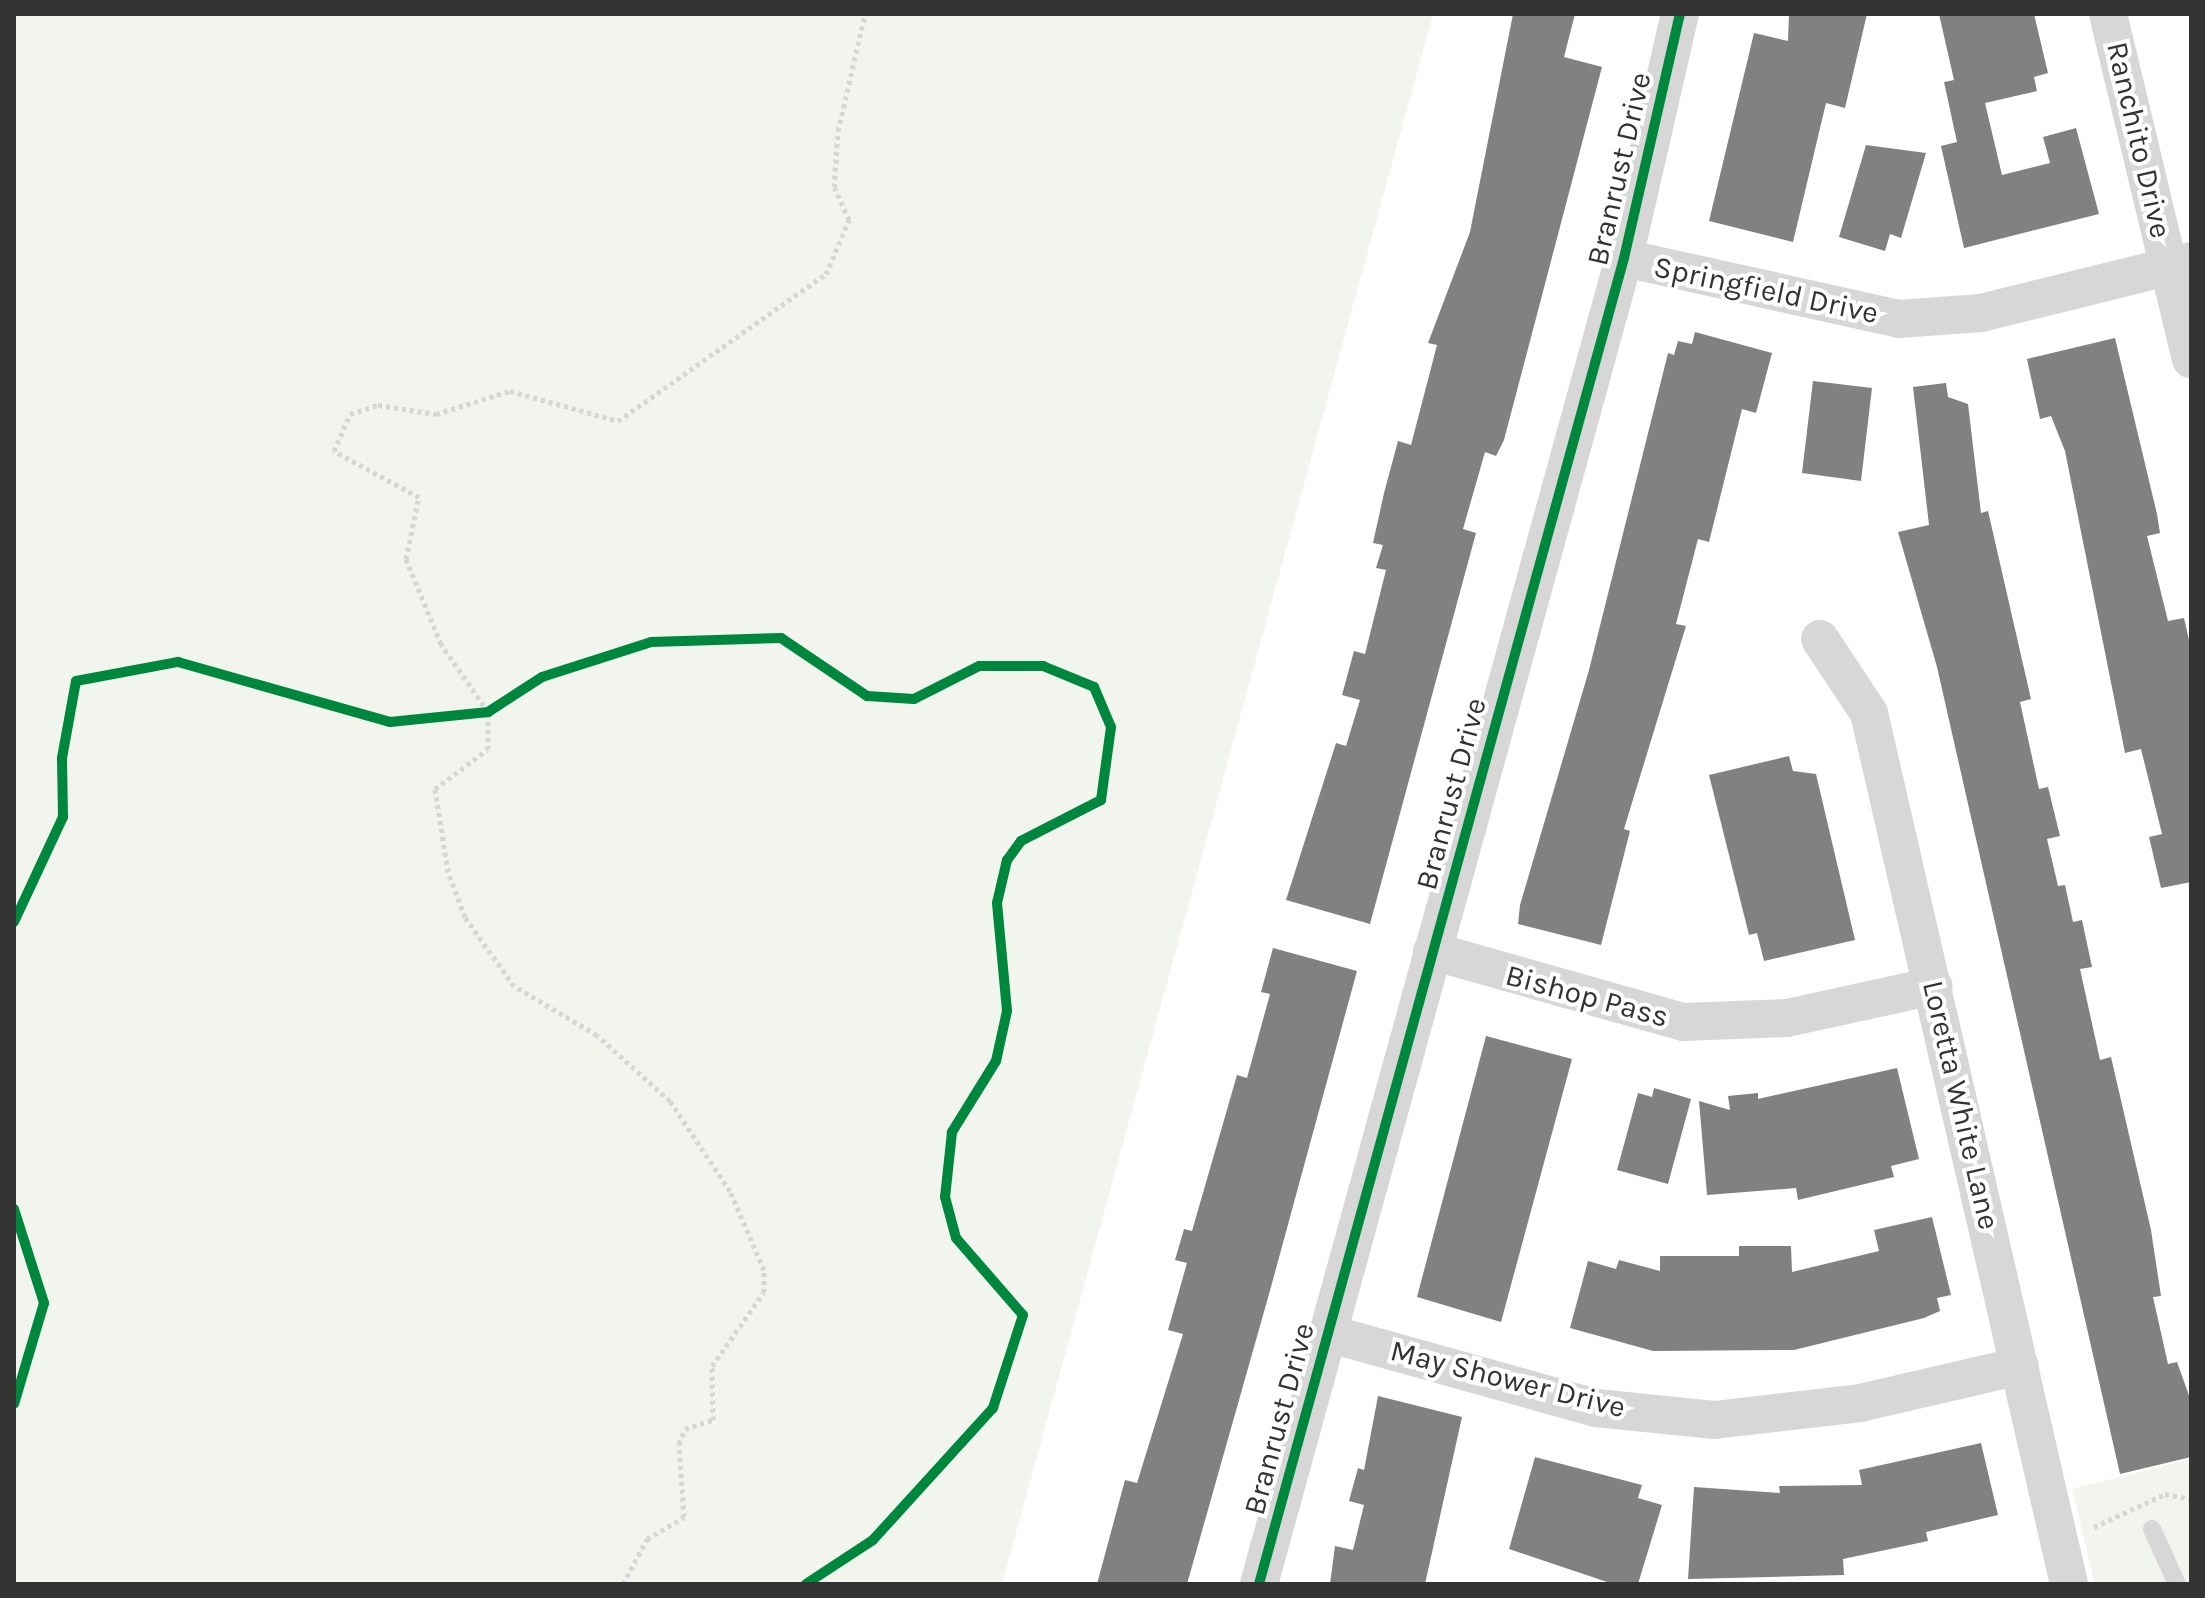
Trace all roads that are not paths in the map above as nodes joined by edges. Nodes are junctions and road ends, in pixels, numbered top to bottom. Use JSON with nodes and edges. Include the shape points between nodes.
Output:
{"nodes":[{"id":1,"x":1680,"y":14,"type":"edge"},
{"id":2,"x":2108,"y":14,"type":"edge"},
{"id":3,"x":1624,"y":258,"type":"junction"},
{"id":4,"x":2180,"y":264,"type":"edge"},
{"id":5,"x":2191,"y":359,"type":"edge"},
{"id":6,"x":1820,"y":639,"type":"dead end"},
{"id":7,"x":1432,"y":951,"type":"junction"},
{"id":8,"x":1934,"y":986,"type":"junction"},
{"id":9,"x":1327,"y":1333,"type":"junction"},
{"id":10,"x":2020,"y":1366,"type":"junction"},
{"id":11,"x":2152,"y":1529,"type":"dead end"},
{"id":12,"x":1259,"y":1584,"type":"edge"},
{"id":13,"x":2069,"y":1584,"type":"edge"},
{"id":14,"x":2177,"y":1584,"type":"edge"}],
"edges":[{"from":1,"to":3,"type":"street","name":"Branrust Drive"},
{"from":2,"to":4,"type":"street","name":"Ranchito Drive"},
{"from":3,"to":4,"type":"street","name":"Springfield Drive","via":[[1899,319],[1981,313]]},
{"from":3,"to":7,"type":"street","name":"Branrust Drive"},
{"from":4,"to":5,"type":"street","name":"Ranchito Drive"},
{"from":6,"to":8,"type":"street","name":"Loretta White Lane","via":[[1869,713]]},
{"from":7,"to":8,"type":"street","name":"Bishop Pass","via":[[1683,1022],[1787,1018]]},
{"from":7,"to":9,"type":"street","name":"Branrust Drive"},
{"from":8,"to":10,"type":"street","name":"Loretta White Lane"},
{"from":9,"to":10,"type":"street","name":"May Shower Drive","via":[[1596,1408],[1714,1420],[1860,1403]]},
{"from":9,"to":12,"type":"street","name":"Branrust Drive"},
{"from":10,"to":13,"type":"street","name":"Loretta White Lane"},
{"from":11,"to":14,"type":"lane"}]}
